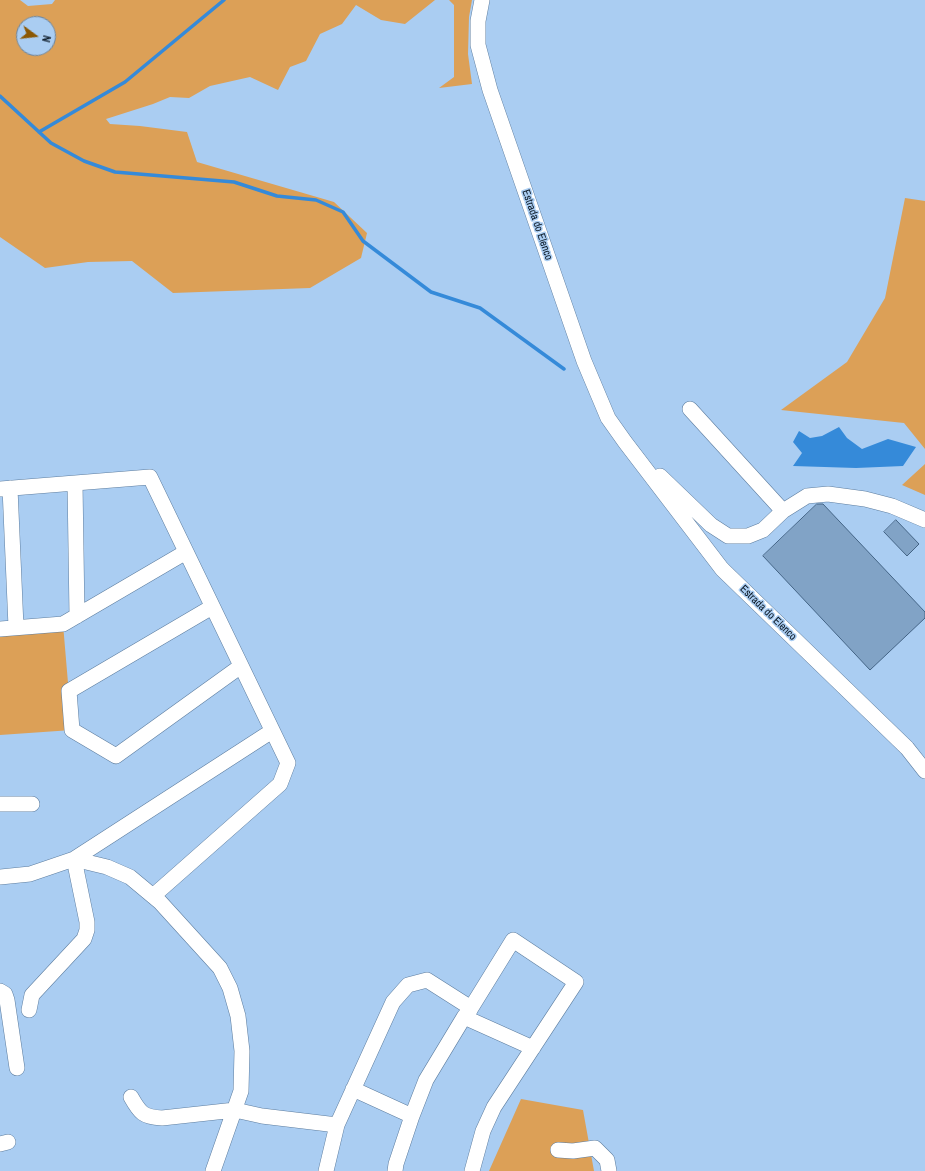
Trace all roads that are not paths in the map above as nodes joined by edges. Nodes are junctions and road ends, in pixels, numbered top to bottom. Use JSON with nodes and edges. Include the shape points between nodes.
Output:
{"nodes":[{"id":1,"x":482,"y":0,"type":"edge"},
{"id":2,"x":690,"y":409,"type":"dead end"},
{"id":3,"x":625,"y":442,"type":"junction"},
{"id":4,"x":75,"y":483,"type":"junction"},
{"id":5,"x":5,"y":488,"type":"edge"},
{"id":6,"x":783,"y":511,"type":"junction"},
{"id":7,"x":925,"y":520,"type":"edge"},
{"id":8,"x":186,"y":552,"type":"junction"},
{"id":9,"x":212,"y":607,"type":"junction"},
{"id":10,"x":77,"y":616,"type":"junction"},
{"id":11,"x":0,"y":628,"type":"edge"},
{"id":12,"x":16,"y":628,"type":"junction"},
{"id":13,"x":241,"y":666,"type":"junction"},
{"id":14,"x":272,"y":731,"type":"junction"},
{"id":15,"x":925,"y":771,"type":"edge"},
{"id":16,"x":0,"y":804,"type":"edge"},
{"id":17,"x":32,"y":804,"type":"dead end"},
{"id":18,"x":74,"y":859,"type":"junction"},
{"id":19,"x":0,"y":877,"type":"edge"},
{"id":20,"x":154,"y":896,"type":"junction"},
{"id":21,"x":0,"y":991,"type":"edge"},
{"id":22,"x":29,"y":1010,"type":"dead end"},
{"id":23,"x":468,"y":1013,"type":"junction"},
{"id":24,"x":533,"y":1048,"type":"junction"},
{"id":25,"x":17,"y":1068,"type":"dead end"},
{"id":26,"x":353,"y":1089,"type":"junction"},
{"id":27,"x":131,"y":1097,"type":"dead end"},
{"id":28,"x":234,"y":1110,"type":"junction"},
{"id":29,"x":412,"y":1116,"type":"junction"},
{"id":30,"x":337,"y":1125,"type":"junction"},
{"id":31,"x":558,"y":1150,"type":"dead end"},
{"id":32,"x":214,"y":1171,"type":"edge"},
{"id":33,"x":326,"y":1171,"type":"edge"},
{"id":34,"x":395,"y":1171,"type":"edge"},
{"id":35,"x":472,"y":1171,"type":"edge"},
{"id":36,"x":609,"y":1171,"type":"edge"}],
"edges":[{"from":1,"to":3,"type":"street","name":"Estrada do Elenco","via":[[478,21],[478,45],[490,90],[584,361],[608,418]]},
{"from":2,"to":6,"type":"street"},
{"from":3,"to":6,"type":"street","name":"Estrada do Elenco","via":[[711,525],[728,536],[748,536],[763,530]]},
{"from":3,"to":15,"type":"street","name":"Estrada do Elenco","via":[[722,569],[907,748]]},
{"from":4,"to":5,"type":"street"},
{"from":4,"to":8,"type":"street","via":[[150,477]]},
{"from":4,"to":10,"type":"street"},
{"from":5,"to":12,"type":"street"},
{"from":6,"to":7,"type":"street","name":"Estrada do Elenco","via":[[807,496],[828,494],[892,506]]},
{"from":8,"to":9,"type":"street"},
{"from":8,"to":10,"type":"street"},
{"from":9,"to":13,"type":"street"},
{"from":9,"to":13,"type":"street","via":[[69,690],[72,730],[116,756]]},
{"from":10,"to":12,"type":"street","via":[[63,624]]},
{"from":11,"to":12,"type":"street"},
{"from":13,"to":14,"type":"street"},
{"from":14,"to":18,"type":"street"},
{"from":14,"to":20,"type":"street","via":[[288,763],[280,784]]},
{"from":16,"to":17,"type":"street"},
{"from":18,"to":19,"type":"street","via":[[30,874]]},
{"from":18,"to":20,"type":"street","via":[[107,867],[130,877]]},
{"from":18,"to":22,"type":"street","via":[[87,930],[84,939],[32,995]]},
{"from":20,"to":28,"type":"street","via":[[220,968],[230,988],[238,1016],[242,1052],[241,1091]]},
{"from":21,"to":25,"type":"street","via":[[5,994],[7,1000]]},
{"from":23,"to":24,"type":"street"},
{"from":23,"to":24,"type":"street","via":[[513,940],[576,982]]},
{"from":23,"to":26,"type":"street","via":[[428,980],[408,985],[393,1002]]},
{"from":23,"to":29,"type":"street","via":[[426,1080]]},
{"from":24,"to":35,"type":"street","via":[[494,1107],[483,1131]]},
{"from":26,"to":29,"type":"street"},
{"from":26,"to":30,"type":"street"},
{"from":27,"to":28,"type":"street","via":[[137,1108],[151,1118]]},
{"from":28,"to":30,"type":"street"},
{"from":28,"to":32,"type":"street"},
{"from":29,"to":34,"type":"street"},
{"from":30,"to":33,"type":"street"},
{"from":31,"to":36,"type":"street","via":[[595,1148],[607,1160]]}]}
